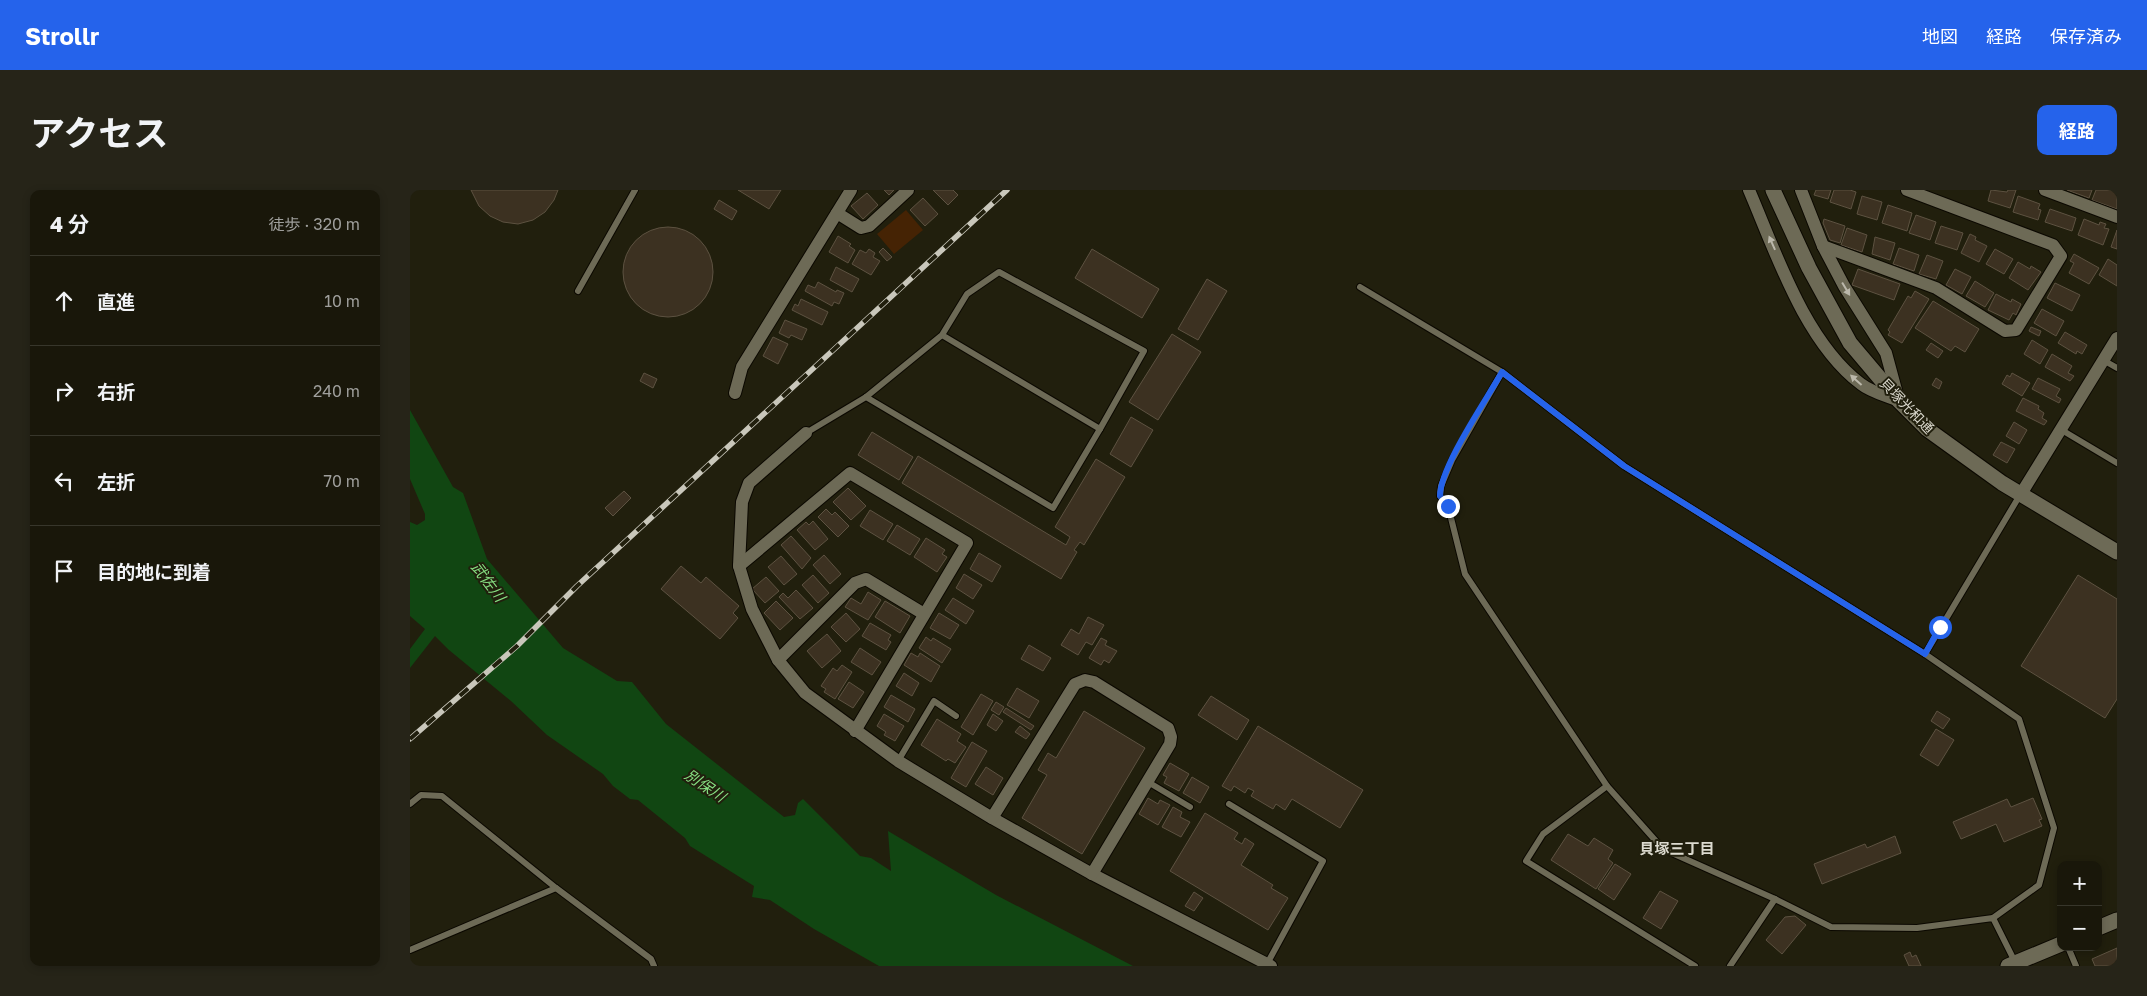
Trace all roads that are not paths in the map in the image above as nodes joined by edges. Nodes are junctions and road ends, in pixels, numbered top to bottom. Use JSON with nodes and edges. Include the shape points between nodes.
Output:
{"nodes":[{"id":1,"x":635,"y":190,"type":"edge"},
{"id":2,"x":851,"y":190,"type":"edge"},
{"id":3,"x":908,"y":190,"type":"edge"},
{"id":4,"x":1748,"y":190,"type":"edge"},
{"id":5,"x":1773,"y":190,"type":"edge"},
{"id":6,"x":1801,"y":190,"type":"edge"},
{"id":7,"x":1907,"y":190,"type":"edge"},
{"id":8,"x":2046,"y":190,"type":"edge"},
{"id":9,"x":837,"y":213,"type":"junction"},
{"id":10,"x":2117,"y":218,"type":"edge"},
{"id":11,"x":1823,"y":246,"type":"junction"},
{"id":12,"x":1360,"y":287,"type":"dead end"},
{"id":13,"x":578,"y":290,"type":"dead end"},
{"id":14,"x":942,"y":335,"type":"junction"},
{"id":15,"x":2117,"y":338,"type":"edge"},
{"id":16,"x":2104,"y":360,"type":"junction"},
{"id":17,"x":2117,"y":368,"type":"edge"},
{"id":18,"x":1502,"y":372,"type":"junction"},
{"id":19,"x":736,"y":393,"type":"dead end"},
{"id":20,"x":866,"y":398,"type":"junction"},
{"id":21,"x":1899,"y":401,"type":"junction"},
{"id":22,"x":1100,"y":429,"type":"junction"},
{"id":23,"x":2060,"y":429,"type":"junction"},
{"id":24,"x":806,"y":433,"type":"joint"},
{"id":25,"x":2117,"y":463,"type":"edge"},
{"id":26,"x":2021,"y":494,"type":"junction"},
{"id":27,"x":2117,"y":552,"type":"edge"},
{"id":28,"x":739,"y":566,"type":"junction"},
{"id":29,"x":924,"y":614,"type":"junction"},
{"id":30,"x":1925,"y":654,"type":"junction"},
{"id":31,"x":778,"y":660,"type":"junction"},
{"id":32,"x":956,"y":716,"type":"dead end"},
{"id":33,"x":855,"y":731,"type":"junction"},
{"id":34,"x":898,"y":761,"type":"junction"},
{"id":35,"x":1148,"y":782,"type":"junction"},
{"id":36,"x":1607,"y":786,"type":"junction"},
{"id":37,"x":410,"y":804,"type":"edge"},
{"id":38,"x":1229,"y":804,"type":"dead end"},
{"id":39,"x":1190,"y":807,"type":"dead end"},
{"id":40,"x":992,"y":818,"type":"junction"},
{"id":41,"x":1092,"y":874,"type":"junction"},
{"id":42,"x":556,"y":888,"type":"junction"},
{"id":43,"x":1775,"y":899,"type":"junction"},
{"id":44,"x":1993,"y":918,"type":"junction"},
{"id":45,"x":2117,"y":920,"type":"edge"},
{"id":46,"x":2102,"y":926,"type":"edge"},
{"id":47,"x":2057,"y":946,"type":"edge"},
{"id":48,"x":410,"y":950,"type":"edge"},
{"id":49,"x":2070,"y":951,"type":"edge"},
{"id":50,"x":2012,"y":964,"type":"edge"},
{"id":51,"x":1269,"y":965,"type":"edge"},
{"id":52,"x":654,"y":966,"type":"edge"},
{"id":53,"x":1695,"y":966,"type":"edge"},
{"id":54,"x":1730,"y":966,"type":"edge"},
{"id":55,"x":2076,"y":966,"type":"edge"}],
"edges":[{"from":1,"to":13,"type":"lane"},
{"from":2,"to":9,"type":"street"},
{"from":3,"to":9,"type":"street","via":[[869,226],[861,228]]},
{"from":21,"to":4,"type":"street","one_way":true,"via":[[1862,385],[1833,358],[1800,306]]},
{"from":5,"to":21,"type":"street","name":"貝塚光和通","via":[[1809,268],[1850,343]]},
{"from":6,"to":11,"type":"street"},
{"from":7,"to":11,"type":"street","via":[[2053,245],[2060,256],[2016,330],[2006,331],[1936,288]]},
{"from":8,"to":10,"type":"street"},
{"from":9,"to":19,"type":"street","via":[[742,367]]},
{"from":11,"to":21,"type":"street","one_way":true,"via":[[1886,353]]},
{"from":12,"to":18,"type":"lane"},
{"from":14,"to":20,"type":"lane"},
{"from":14,"to":22,"type":"lane"},
{"from":14,"to":22,"type":"lane","via":[[967,294],[998,272],[1144,351]]},
{"from":15,"to":16,"type":"street"},
{"from":16,"to":17,"type":"lane"},
{"from":16,"to":23,"type":"street"},
{"from":18,"to":30,"type":"lane","via":[[1624,466]]},
{"from":18,"to":36,"type":"lane","via":[[1452,460],[1440,496],[1448,506],[1465,574]]},
{"from":20,"to":22,"type":"lane","via":[[1053,508]]},
{"from":20,"to":24,"type":"lane"},
{"from":21,"to":26,"type":"street","name":"貝塚光和通","via":[[1927,429]]},
{"from":23,"to":25,"type":"lane"},
{"from":23,"to":26,"type":"street"},
{"from":24,"to":28,"type":"street","via":[[749,483],[742,502]]},
{"from":26,"to":27,"type":"street","name":"貝塚光和通"},
{"from":26,"to":30,"type":"lane"},
{"from":28,"to":29,"type":"street","via":[[850,473],[966,543]]},
{"from":28,"to":31,"type":"street","via":[[752,609]]},
{"from":29,"to":31,"type":"street","via":[[866,579],[855,583]]},
{"from":29,"to":33,"type":"street"},
{"from":30,"to":44,"type":"lane","via":[[2019,719],[2054,828],[2039,885]]},
{"from":31,"to":33,"type":"street","via":[[805,693]]},
{"from":32,"to":34,"type":"lane","via":[[934,701]]},
{"from":33,"to":34,"type":"street"},
{"from":34,"to":40,"type":"street"},
{"from":35,"to":39,"type":"lane"},
{"from":35,"to":40,"type":"street","via":[[1170,744],[1168,728],[1094,682],[1084,680],[1075,684]]},
{"from":35,"to":41,"type":"street"},
{"from":36,"to":43,"type":"lane","via":[[1663,849]]},
{"from":36,"to":53,"type":"lane","via":[[1543,834],[1526,861]]},
{"from":37,"to":42,"type":"lane","via":[[421,795],[442,796]]},
{"from":38,"to":51,"type":"lane","via":[[1323,862]]},
{"from":40,"to":41,"type":"street"},
{"from":41,"to":51,"type":"street"},
{"from":42,"to":48,"type":"lane"},
{"from":42,"to":52,"type":"lane","via":[[651,960]]},
{"from":43,"to":44,"type":"lane","via":[[1831,927],[1917,928]]},
{"from":43,"to":54,"type":"lane"},
{"from":44,"to":50,"type":"lane"},
{"from":45,"to":46,"type":"street"},
{"from":47,"to":50,"type":"street"},
{"from":49,"to":55,"type":"lane"}]}
